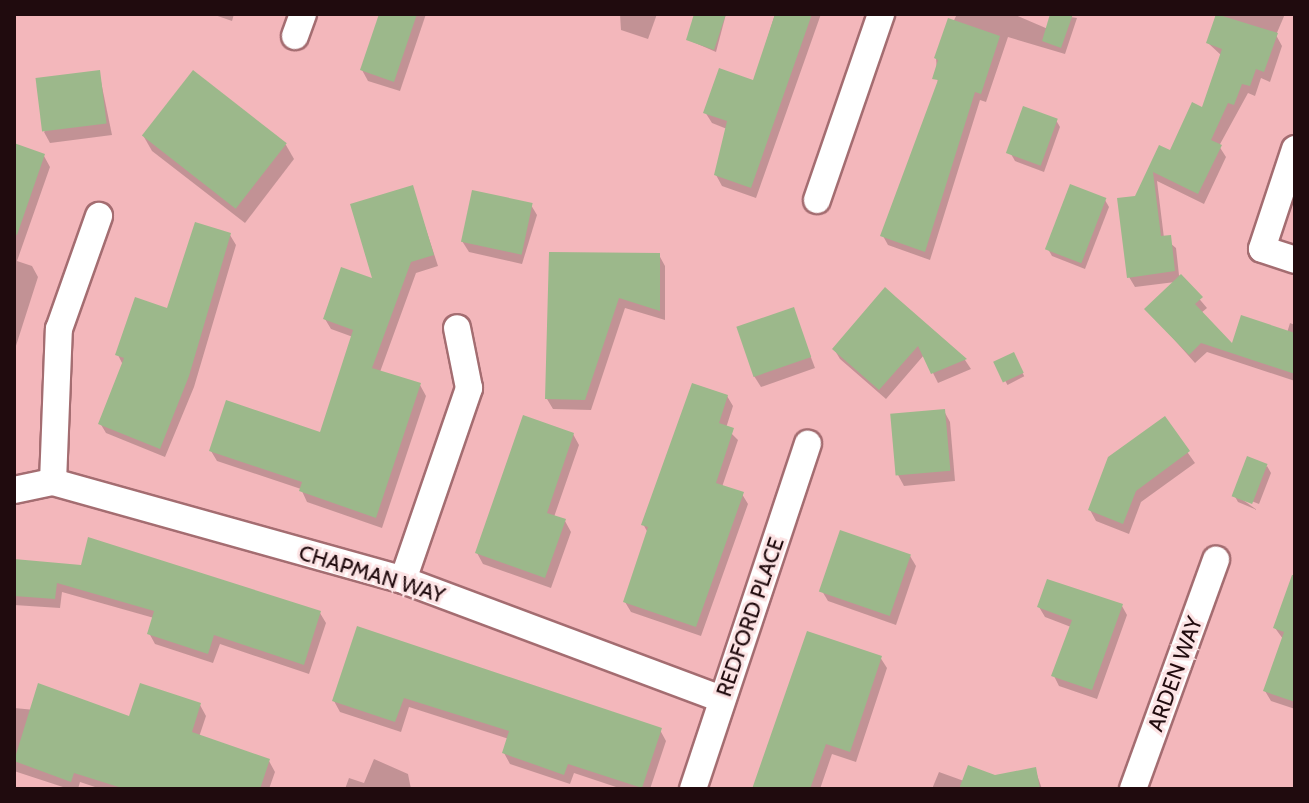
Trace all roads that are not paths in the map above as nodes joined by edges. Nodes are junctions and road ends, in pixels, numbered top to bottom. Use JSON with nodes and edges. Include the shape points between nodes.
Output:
{"nodes":[{"id":1,"x":881,"y":14,"type":"edge"},
{"id":2,"x":1295,"y":149,"type":"edge"},
{"id":3,"x":817,"y":200,"type":"dead end"},
{"id":4,"x":99,"y":216,"type":"dead end"},
{"id":5,"x":1295,"y":260,"type":"edge"},
{"id":6,"x":457,"y":328,"type":"dead end"},
{"id":7,"x":808,"y":444,"type":"dead end"},
{"id":8,"x":53,"y":482,"type":"junction"},
{"id":9,"x":14,"y":490,"type":"edge"},
{"id":10,"x":1216,"y":560,"type":"dead end"},
{"id":11,"x":403,"y":580,"type":"junction"},
{"id":12,"x":722,"y":699,"type":"junction"},
{"id":13,"x":693,"y":789,"type":"edge"},
{"id":14,"x":1133,"y":789,"type":"edge"}],
"edges":[{"from":1,"to":3,"type":"street"},
{"from":2,"to":5,"type":"street","via":[[1262,249]]},
{"from":4,"to":8,"type":"street","via":[[59,329]]},
{"from":6,"to":11,"type":"street","via":[[469,388]]},
{"from":7,"to":12,"type":"street","name":"REDFORD PLACE"},
{"from":8,"to":9,"type":"street","name":"CHAPMAN WAY"},
{"from":8,"to":11,"type":"street","name":"CHAPMAN WAY"},
{"from":10,"to":14,"type":"street","name":"ARDEN WAY"},
{"from":11,"to":12,"type":"street","name":"CHAPMAN WAY"},
{"from":12,"to":13,"type":"street","name":"REDFORD PLACE"}]}
